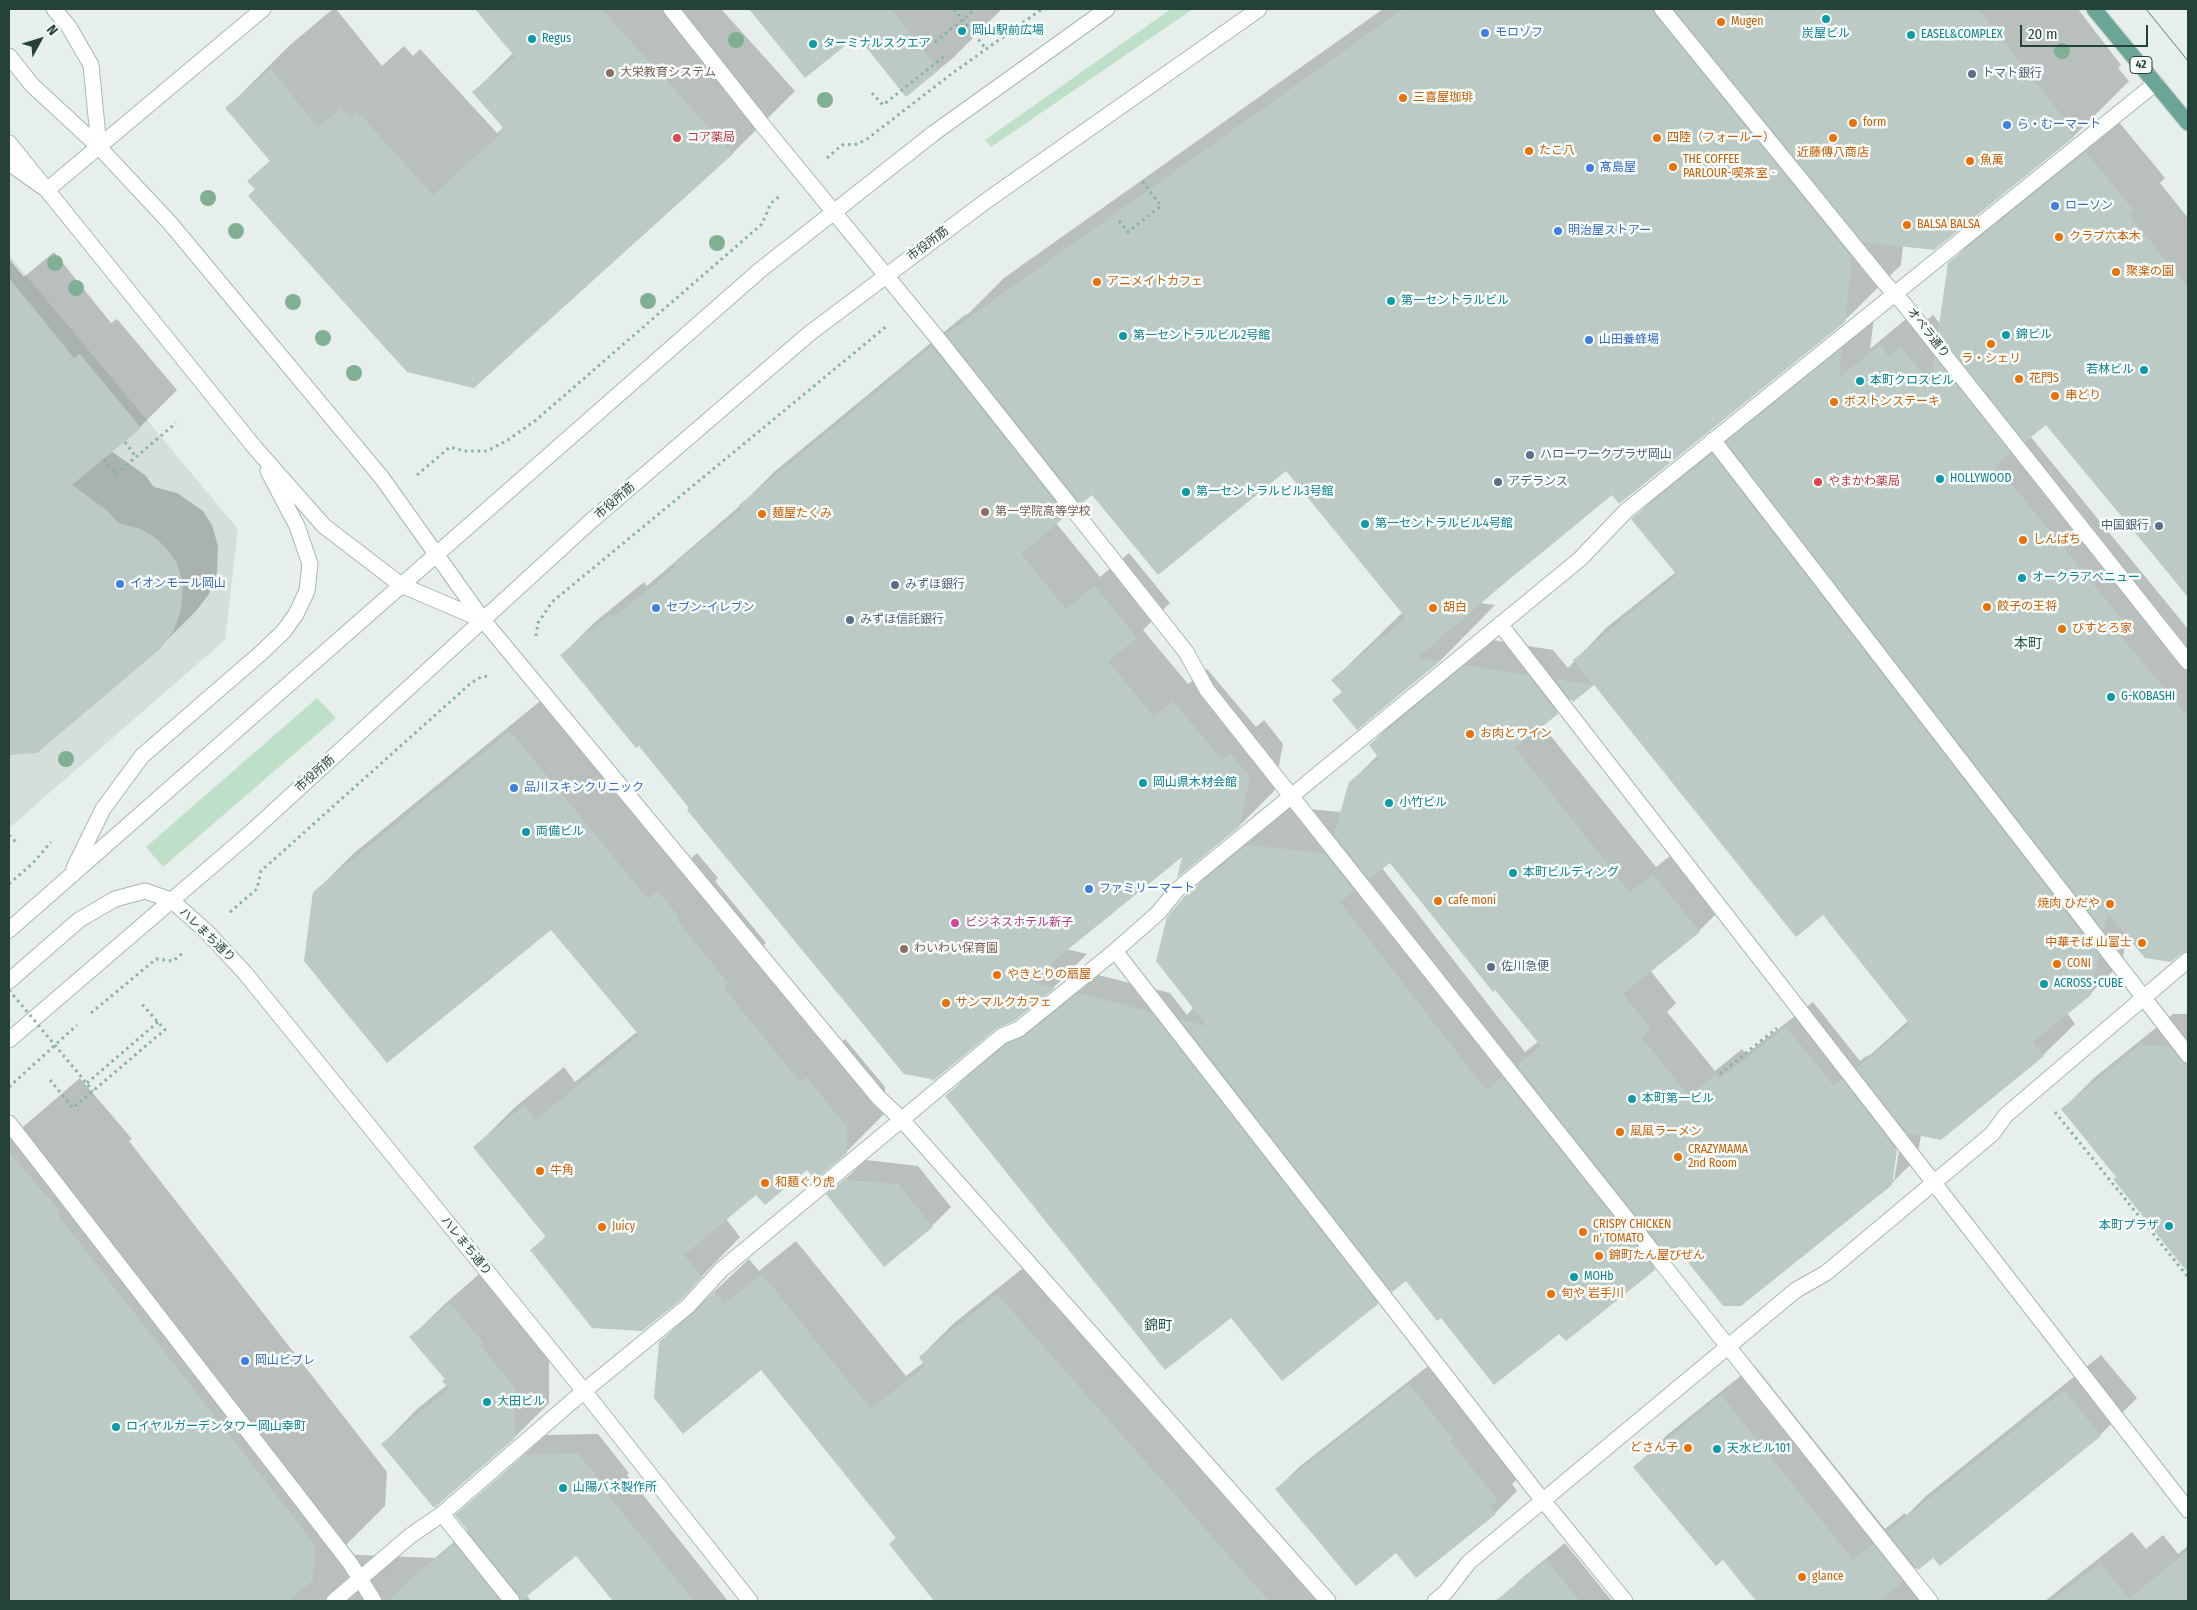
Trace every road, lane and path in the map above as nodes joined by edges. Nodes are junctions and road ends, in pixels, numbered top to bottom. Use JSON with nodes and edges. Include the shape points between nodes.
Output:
{"nodes":[{"id":1,"x":54,"y":9,"type":"edge"},
{"id":2,"x":262,"y":9,"type":"edge"},
{"id":3,"x":671,"y":9,"type":"edge"},
{"id":4,"x":954,"y":9,"type":"edge"},
{"id":5,"x":970,"y":9,"type":"edge"},
{"id":6,"x":1042,"y":9,"type":"edge"},
{"id":7,"x":1107,"y":9,"type":"edge"},
{"id":8,"x":1259,"y":9,"type":"edge"},
{"id":9,"x":1662,"y":9,"type":"edge"},
{"id":10,"x":2094,"y":9,"type":"edge"},
{"id":11,"x":962,"y":20,"type":"junction"},
{"id":12,"x":935,"y":42,"type":"dead end"},
{"id":13,"x":986,"y":49,"type":"junction"},
{"id":14,"x":947,"y":54,"type":"dead end"},
{"id":15,"x":9,"y":56,"type":"edge"},
{"id":16,"x":2156,"y":83,"type":"junction"},
{"id":17,"x":872,"y":93,"type":"dead end"},
{"id":18,"x":2188,"y":122,"type":"edge"},
{"id":19,"x":9,"y":143,"type":"edge"},
{"id":20,"x":842,"y":145,"type":"dead end"},
{"id":21,"x":99,"y":147,"type":"junction"},
{"id":22,"x":9,"y":163,"type":"edge"},
{"id":23,"x":1140,"y":178,"type":"dead end"},
{"id":24,"x":46,"y":190,"type":"junction"},
{"id":25,"x":771,"y":203,"type":"dead end"},
{"id":26,"x":834,"y":212,"type":"junction"},
{"id":27,"x":1119,"y":220,"type":"dead end"},
{"id":28,"x":886,"y":276,"type":"junction"},
{"id":29,"x":1893,"y":293,"type":"junction"},
{"id":30,"x":911,"y":306,"type":"junction"},
{"id":31,"x":176,"y":423,"type":"dead end"},
{"id":32,"x":1713,"y":440,"type":"junction"},
{"id":33,"x":125,"y":442,"type":"dead end"},
{"id":34,"x":450,"y":448,"type":"dead end"},
{"id":35,"x":256,"y":449,"type":"junction"},
{"id":36,"x":136,"y":456,"type":"junction"},
{"id":37,"x":104,"y":459,"type":"dead end"},
{"id":38,"x":438,"y":554,"type":"junction"},
{"id":39,"x":401,"y":585,"type":"junction"},
{"id":40,"x":484,"y":620,"type":"junction"},
{"id":41,"x":1500,"y":624,"type":"junction"},
{"id":42,"x":536,"y":643,"type":"dead end"},
{"id":43,"x":2188,"y":662,"type":"edge"},
{"id":44,"x":493,"y":676,"type":"dead end"},
{"id":45,"x":1290,"y":795,"type":"junction"},
{"id":46,"x":9,"y":835,"type":"edge"},
{"id":47,"x":16,"y":842,"type":"dead end"},
{"id":48,"x":71,"y":874,"type":"junction"},
{"id":49,"x":257,"y":889,"type":"dead end"},
{"id":50,"x":171,"y":900,"type":"junction"},
{"id":51,"x":9,"y":930,"type":"edge"},
{"id":52,"x":1115,"y":951,"type":"junction"},
{"id":53,"x":173,"y":960,"type":"dead end"},
{"id":54,"x":2188,"y":960,"type":"edge"},
{"id":55,"x":9,"y":981,"type":"edge"},
{"id":56,"x":9,"y":990,"type":"edge"},
{"id":57,"x":2143,"y":998,"type":"junction"},
{"id":58,"x":141,"y":1003,"type":"dead end"},
{"id":59,"x":1798,"y":1010,"type":"junction"},
{"id":60,"x":86,"y":1017,"type":"dead end"},
{"id":61,"x":158,"y":1022,"type":"junction"},
{"id":62,"x":79,"y":1023,"type":"dead end"},
{"id":63,"x":9,"y":1040,"type":"edge"},
{"id":64,"x":2188,"y":1055,"type":"edge"},
{"id":65,"x":1720,"y":1074,"type":"dead end"},
{"id":66,"x":50,"y":1080,"type":"dead end"},
{"id":67,"x":87,"y":1082,"type":"junction"},
{"id":68,"x":9,"y":1088,"type":"edge"},
{"id":69,"x":93,"y":1091,"type":"junction"},
{"id":70,"x":2053,"y":1108,"type":"dead end"},
{"id":71,"x":902,"y":1120,"type":"junction"},
{"id":72,"x":9,"y":1123,"type":"edge"},
{"id":73,"x":1933,"y":1183,"type":"junction"},
{"id":74,"x":2188,"y":1277,"type":"edge"},
{"id":75,"x":1726,"y":1346,"type":"junction"},
{"id":76,"x":584,"y":1391,"type":"junction"},
{"id":77,"x":1543,"y":1501,"type":"junction"},
{"id":78,"x":2188,"y":1510,"type":"edge"},
{"id":79,"x":442,"y":1514,"type":"junction"},
{"id":80,"x":360,"y":1579,"type":"junction"},
{"id":81,"x":334,"y":1601,"type":"edge"},
{"id":82,"x":374,"y":1601,"type":"edge"},
{"id":83,"x":512,"y":1601,"type":"edge"},
{"id":84,"x":750,"y":1601,"type":"edge"},
{"id":85,"x":1328,"y":1601,"type":"edge"},
{"id":86,"x":1435,"y":1601,"type":"edge"},
{"id":87,"x":1625,"y":1601,"type":"edge"},
{"id":88,"x":1930,"y":1601,"type":"edge"}],
"edges":[{"from":1,"to":21,"type":"street","via":[[69,27],[91,65]]},
{"from":2,"to":21,"type":"street"},
{"from":3,"to":26,"type":"street"},
{"from":4,"to":11,"type":"path"},
{"from":5,"to":11,"type":"path","via":[[971,13]]},
{"from":6,"to":13,"type":"path"},
{"from":7,"to":26,"type":"street","via":[[934,133]]},
{"from":8,"to":28,"type":"street","name":"市役所筋","via":[[986,201]]},
{"from":9,"to":29,"type":"street","name":"オペラ通り"},
{"from":10,"to":16,"type":"main road","number":"42"},
{"from":11,"to":12,"type":"path"},
{"from":11,"to":13,"type":"path"},
{"from":13,"to":20,"type":"path","via":[[867,139],[857,144]]},
{"from":14,"to":17,"type":"path","via":[[883,105]]},
{"from":15,"to":21,"type":"street","via":[[32,85]]},
{"from":16,"to":18,"type":"main road","number":"42"},
{"from":16,"to":29,"type":"street"},
{"from":19,"to":24,"type":"street"},
{"from":21,"to":24,"type":"street"},
{"from":21,"to":38,"type":"street","via":[[176,231],[382,478]]},
{"from":22,"to":24,"type":"street"},
{"from":23,"to":27,"type":"path","via":[[1161,206],[1128,232]]},
{"from":24,"to":35,"type":"street"},
{"from":25,"to":34,"type":"path","via":[[762,224],[536,420],[487,451]]},
{"from":26,"to":28,"type":"street"},
{"from":26,"to":38,"type":"street","via":[[759,271]]},
{"from":28,"to":30,"type":"street"},
{"from":28,"to":40,"type":"street","name":"市役所筋","via":[[810,333],[591,521]]},
{"from":29,"to":32,"type":"street"},
{"from":29,"to":43,"type":"street","name":"オペラ通り"},
{"from":30,"to":42,"type":"path","via":[[552,602],[538,623]]},
{"from":30,"to":45,"type":"street","via":[[1186,652],[1207,690]]},
{"from":31,"to":36,"type":"path"},
{"from":32,"to":41,"type":"street","via":[[1626,510],[1580,559]]},
{"from":32,"to":57,"type":"street"},
{"from":33,"to":36,"type":"path"},
{"from":35,"to":39,"type":"street","via":[[324,526]]},
{"from":35,"to":48,"type":"street","via":[[298,526],[310,564],[307,591],[284,632],[142,756],[103,809]]},
{"from":36,"to":37,"type":"path","via":[[116,474]]},
{"from":38,"to":39,"type":"street"},
{"from":38,"to":40,"type":"street"},
{"from":39,"to":40,"type":"street"},
{"from":39,"to":48,"type":"street"},
{"from":40,"to":50,"type":"street","name":"市役所筋"},
{"from":40,"to":71,"type":"street","via":[[878,1097]]},
{"from":41,"to":45,"type":"street"},
{"from":41,"to":59,"type":"street"},
{"from":44,"to":49,"type":"path","via":[[481,677],[471,683],[261,871]]},
{"from":45,"to":52,"type":"street","via":[[1177,890],[1158,913]]},
{"from":45,"to":75,"type":"street"},
{"from":46,"to":47,"type":"path"},
{"from":48,"to":51,"type":"street"},
{"from":50,"to":55,"type":"street","via":[[145,891],[116,899],[80,920]]},
{"from":50,"to":63,"type":"street","name":"市役所筋"},
{"from":50,"to":76,"type":"street","name":"ハレまち通り","via":[[207,932],[245,973]]},
{"from":52,"to":71,"type":"street","via":[[1019,1029],[1002,1036]]},
{"from":52,"to":77,"type":"street"},
{"from":53,"to":60,"type":"path","via":[[156,958]]},
{"from":54,"to":57,"type":"street"},
{"from":56,"to":67,"type":"path","bridge":true},
{"from":57,"to":64,"type":"street"},
{"from":57,"to":73,"type":"street","via":[[2006,1115],[1992,1134]]},
{"from":58,"to":61,"type":"path"},
{"from":59,"to":65,"type":"path"},
{"from":59,"to":73,"type":"street"},
{"from":61,"to":67,"type":"path"},
{"from":61,"to":69,"type":"path","via":[[165,1030]]},
{"from":62,"to":68,"type":"path"},
{"from":66,"to":69,"type":"path","via":[[73,1108]]},
{"from":67,"to":69,"type":"path","bridge":true},
{"from":70,"to":74,"type":"path"},
{"from":71,"to":76,"type":"street","via":[[721,1270],[688,1306]]},
{"from":71,"to":85,"type":"street"},
{"from":72,"to":80,"type":"street"},
{"from":73,"to":75,"type":"street","via":[[1826,1273],[1796,1290]]},
{"from":73,"to":78,"type":"street"},
{"from":75,"to":77,"type":"street"},
{"from":75,"to":88,"type":"street"},
{"from":76,"to":79,"type":"street"},
{"from":76,"to":84,"type":"street","name":"ハレまち通り"},
{"from":77,"to":86,"type":"street","via":[[1469,1562]]},
{"from":77,"to":87,"type":"street"},
{"from":79,"to":80,"type":"street","via":[[410,1536]]},
{"from":79,"to":83,"type":"street"},
{"from":80,"to":81,"type":"street"},
{"from":80,"to":82,"type":"street"}]}
